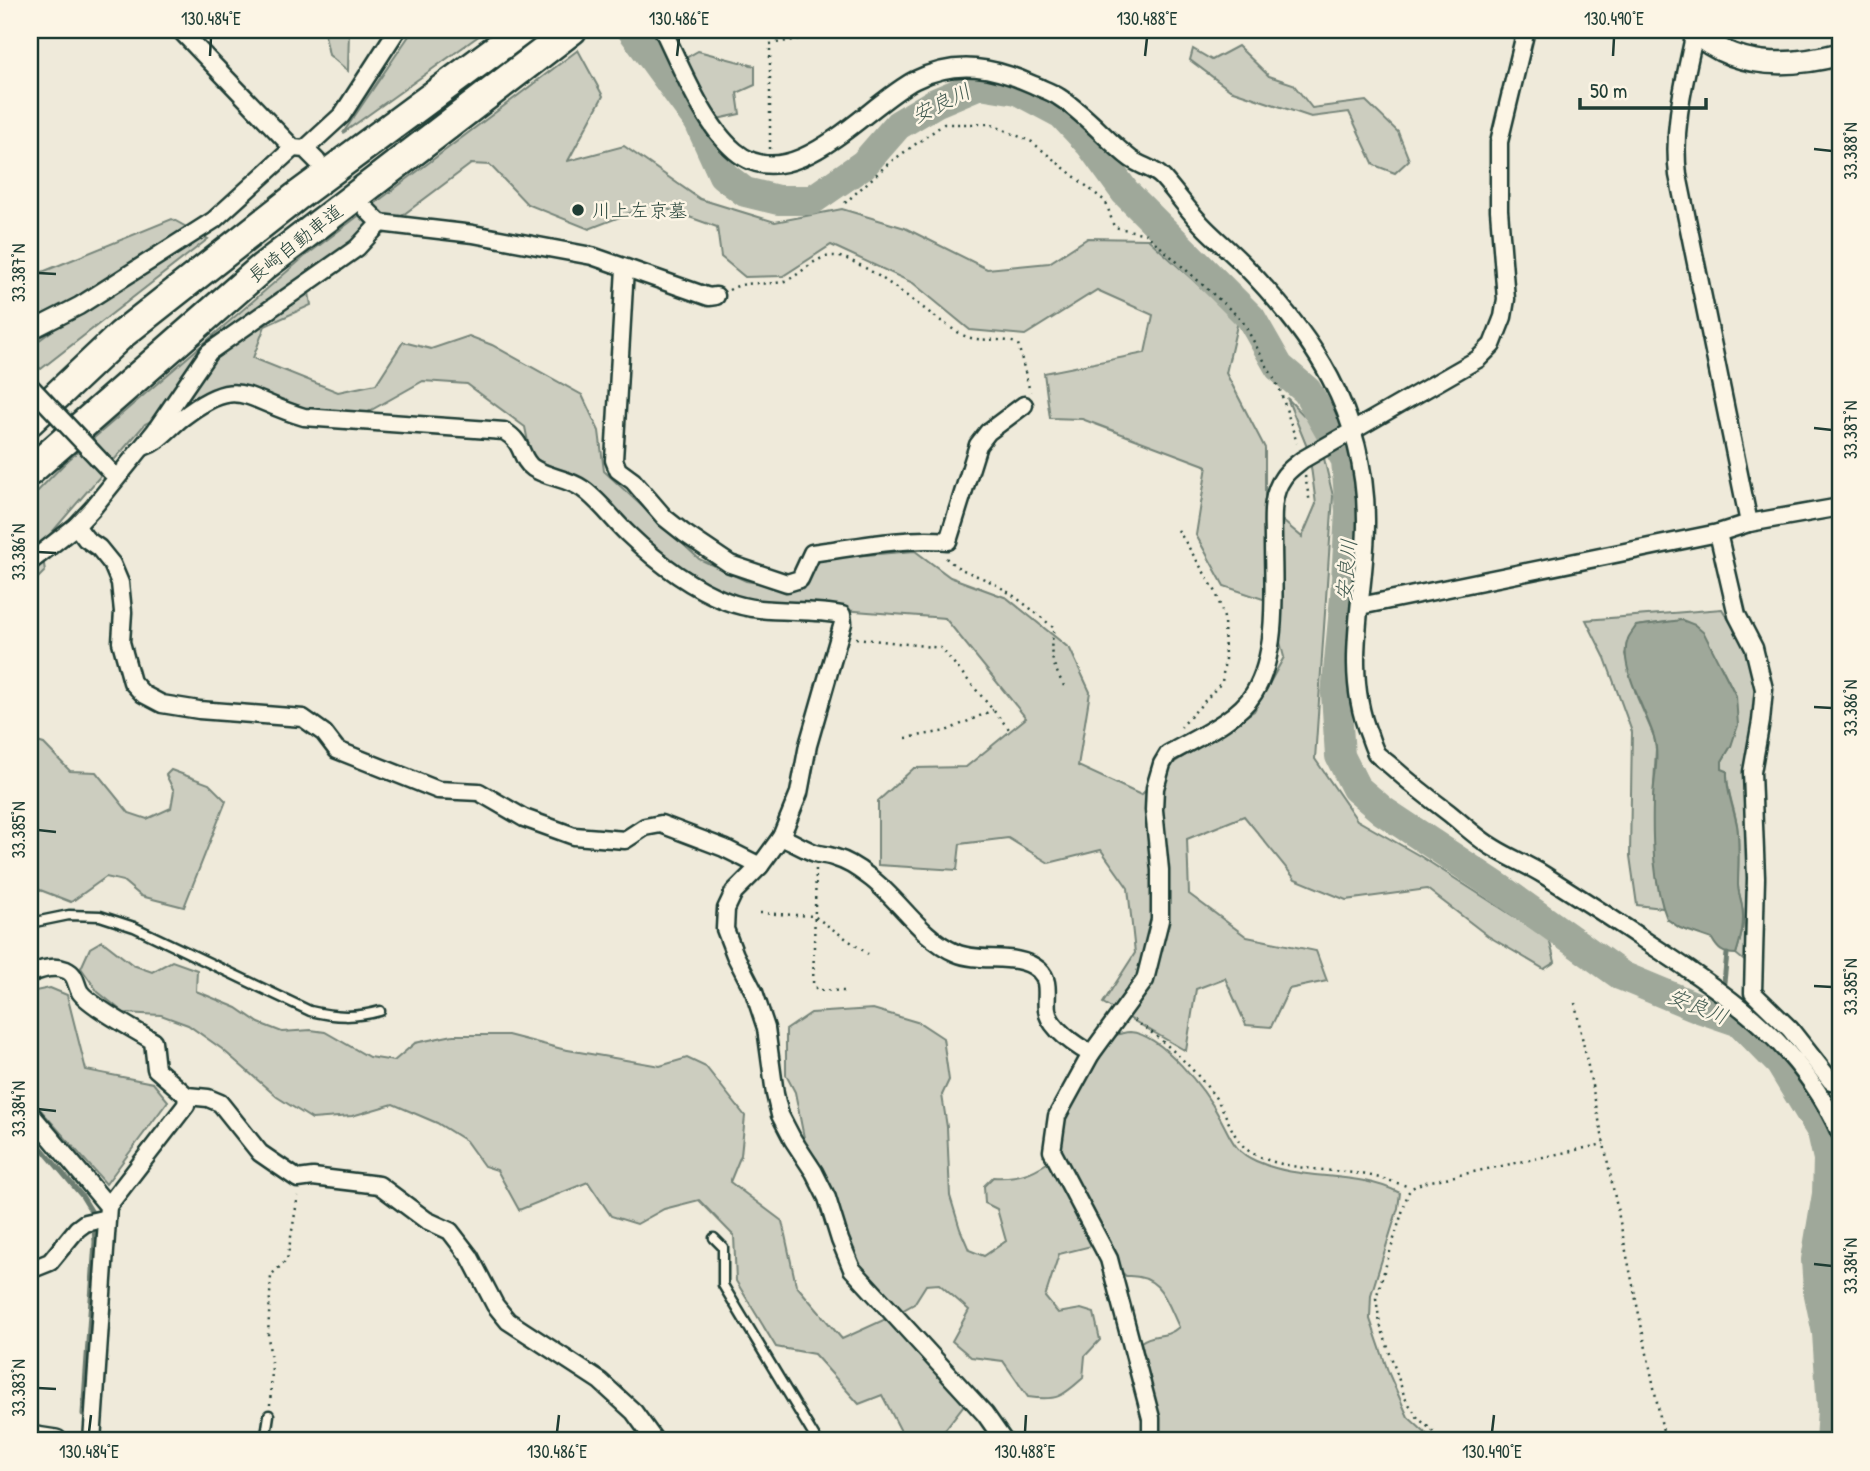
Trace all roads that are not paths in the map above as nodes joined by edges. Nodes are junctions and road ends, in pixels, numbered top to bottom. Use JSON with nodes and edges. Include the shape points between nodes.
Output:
{"nodes":[{"id":1,"x":180,"y":30,"type":"edge"},
{"id":2,"x":397,"y":30,"type":"edge"},
{"id":3,"x":522,"y":30,"type":"edge"},
{"id":4,"x":663,"y":30,"type":"edge"},
{"id":5,"x":1526,"y":30,"type":"edge"},
{"id":6,"x":1694,"y":31,"type":"edge"},
{"id":7,"x":564,"y":36,"type":"edge"},
{"id":8,"x":1840,"y":54,"type":"edge"},
{"id":9,"x":305,"y":152,"type":"junction"},
{"id":10,"x":367,"y":209,"type":"dead end"},
{"id":11,"x":380,"y":223,"type":"junction"},
{"id":12,"x":625,"y":268,"type":"junction"},
{"id":13,"x":716,"y":296,"type":"road end"},
{"id":14,"x":30,"y":331,"type":"edge"},
{"id":15,"x":121,"y":335,"type":"junction"},
{"id":16,"x":30,"y":386,"type":"edge"},
{"id":17,"x":30,"y":401,"type":"edge"},
{"id":18,"x":1024,"y":405,"type":"road end"},
{"id":19,"x":30,"y":421,"type":"edge"},
{"id":20,"x":1353,"y":430,"type":"junction"},
{"id":21,"x":143,"y":447,"type":"junction"},
{"id":22,"x":30,"y":471,"type":"edge"},
{"id":23,"x":113,"y":477,"type":"junction"},
{"id":24,"x":1840,"y":507,"type":"edge"},
{"id":25,"x":1749,"y":523,"type":"junction"},
{"id":26,"x":76,"y":526,"type":"junction"},
{"id":27,"x":1718,"y":533,"type":"junction"},
{"id":28,"x":30,"y":562,"type":"edge"},
{"id":29,"x":1360,"y":606,"type":"junction"},
{"id":30,"x":781,"y":837,"type":"junction"},
{"id":31,"x":760,"y":866,"type":"junction"},
{"id":32,"x":30,"y":923,"type":"edge"},
{"id":33,"x":30,"y":974,"type":"edge"},
{"id":34,"x":380,"y":1011,"type":"dead end"},
{"id":35,"x":1091,"y":1055,"type":"junction"},
{"id":36,"x":1840,"y":1077,"type":"edge"},
{"id":37,"x":187,"y":1096,"type":"junction"},
{"id":38,"x":30,"y":1113,"type":"edge"},
{"id":39,"x":1840,"y":1133,"type":"edge"},
{"id":40,"x":107,"y":1212,"type":"junction"},
{"id":41,"x":714,"y":1238,"type":"dead end"},
{"id":42,"x":30,"y":1270,"type":"edge"},
{"id":43,"x":269,"y":1415,"type":"road end"},
{"id":44,"x":30,"y":1437,"type":"edge"},
{"id":45,"x":56,"y":1441,"type":"edge"},
{"id":46,"x":92,"y":1441,"type":"edge"},
{"id":47,"x":265,"y":1441,"type":"edge"},
{"id":48,"x":655,"y":1441,"type":"edge"},
{"id":49,"x":817,"y":1441,"type":"edge"},
{"id":50,"x":1004,"y":1441,"type":"edge"},
{"id":51,"x":1151,"y":1441,"type":"edge"}],
"edges":[{"from":1,"to":9,"type":"street"},
{"from":2,"to":9,"type":"street","via":[[342,115]]},
{"from":3,"to":15,"type":"highway","name":"長崎自動車道","via":[[296,197]]},
{"from":4,"to":20,"type":"street","via":[[723,140],[741,156],[775,165],[822,149],[914,80],[936,72],[961,67],[992,69],[1058,95],[1134,162],[1162,176],[1206,230],[1241,262],[1299,328],[1340,394]]},
{"from":5,"to":20,"type":"street","via":[[1499,142],[1506,299],[1492,345],[1478,359]]},
{"from":6,"to":8,"type":"street","via":[[1738,58],[1760,63]]},
{"from":6,"to":25,"type":"street","via":[[1675,150]]},
{"from":7,"to":22,"type":"highway","name":"長崎自動車道","via":[[262,267]]},
{"from":9,"to":14,"type":"street","via":[[214,220],[79,306]]},
{"from":10,"to":11,"type":"street"},
{"from":11,"to":12,"type":"street","via":[[548,247]]},
{"from":11,"to":21,"type":"street","via":[[357,248],[209,352]]},
{"from":12,"to":13,"type":"street"},
{"from":12,"to":18,"type":"street","via":[[614,460],[618,470],[675,526],[730,564],[787,583],[800,579],[812,553],[871,544],[948,541],[978,445]]},
{"from":15,"to":17,"type":"highway"},
{"from":15,"to":19,"type":"highway","name":"長崎自動車道"},
{"from":16,"to":23,"type":"street","bridge":true},
{"from":20,"to":29,"type":"street","via":[[1365,476]]},
{"from":20,"to":35,"type":"street","via":[[1283,477],[1273,507],[1269,654],[1254,693],[1240,709],[1168,754],[1162,764],[1154,810],[1160,920],[1145,980]]},
{"from":21,"to":23,"type":"street"},
{"from":21,"to":30,"type":"street","via":[[156,443],[198,406],[226,393],[238,393],[304,417],[504,431],[516,438],[533,468],[583,489],[676,575],[726,601],[769,611],[842,615],[799,793]]},
{"from":23,"to":26,"type":"street"},
{"from":24,"to":25,"type":"street"},
{"from":25,"to":27,"type":"street"},
{"from":26,"to":28,"type":"street"},
{"from":26,"to":31,"type":"street","via":[[112,564],[120,583],[121,642],[132,682],[162,704],[303,718],[324,733],[337,751],[438,790],[479,792],[524,818],[574,836],[625,840],[661,824]]},
{"from":27,"to":29,"type":"street"},
{"from":27,"to":36,"type":"street","via":[[1737,615],[1754,648],[1764,689],[1752,772],[1756,878],[1753,993],[1790,1029],[1831,1081]]},
{"from":29,"to":39,"type":"street","via":[[1355,645],[1357,689],[1376,753],[1491,847],[1542,874],[1745,1009],[1804,1068]]},
{"from":30,"to":31,"type":"street"},
{"from":30,"to":35,"type":"street","via":[[867,874],[906,914],[955,953],[1023,962],[1038,970],[1047,986],[1051,1019]]},
{"from":31,"to":50,"type":"street","via":[[734,892],[726,909],[725,929],[766,1028],[780,1115],[827,1198],[852,1269],[985,1414]]},
{"from":32,"to":34,"type":"lane","via":[[69,915],[100,916],[134,927],[310,1011],[337,1017]]},
{"from":33,"to":37,"type":"street","via":[[44,968],[66,970],[76,978],[80,993],[153,1041],[156,1069]]},
{"from":35,"to":51,"type":"street","via":[[1057,1116],[1052,1151],[1109,1259],[1151,1419]]},
{"from":37,"to":40,"type":"street","via":[[186,1105]]},
{"from":37,"to":48,"type":"street","via":[[220,1103],[260,1153],[298,1179],[379,1185],[426,1220],[450,1231],[508,1321],[600,1381],[634,1412]]},
{"from":38,"to":40,"type":"street"},
{"from":40,"to":42,"type":"street","via":[[77,1229],[50,1262]]},
{"from":40,"to":46,"type":"street"},
{"from":41,"to":49,"type":"lane","via":[[723,1247],[723,1285]]},
{"from":43,"to":47,"type":"lane"},
{"from":44,"to":45,"type":"street"}]}
